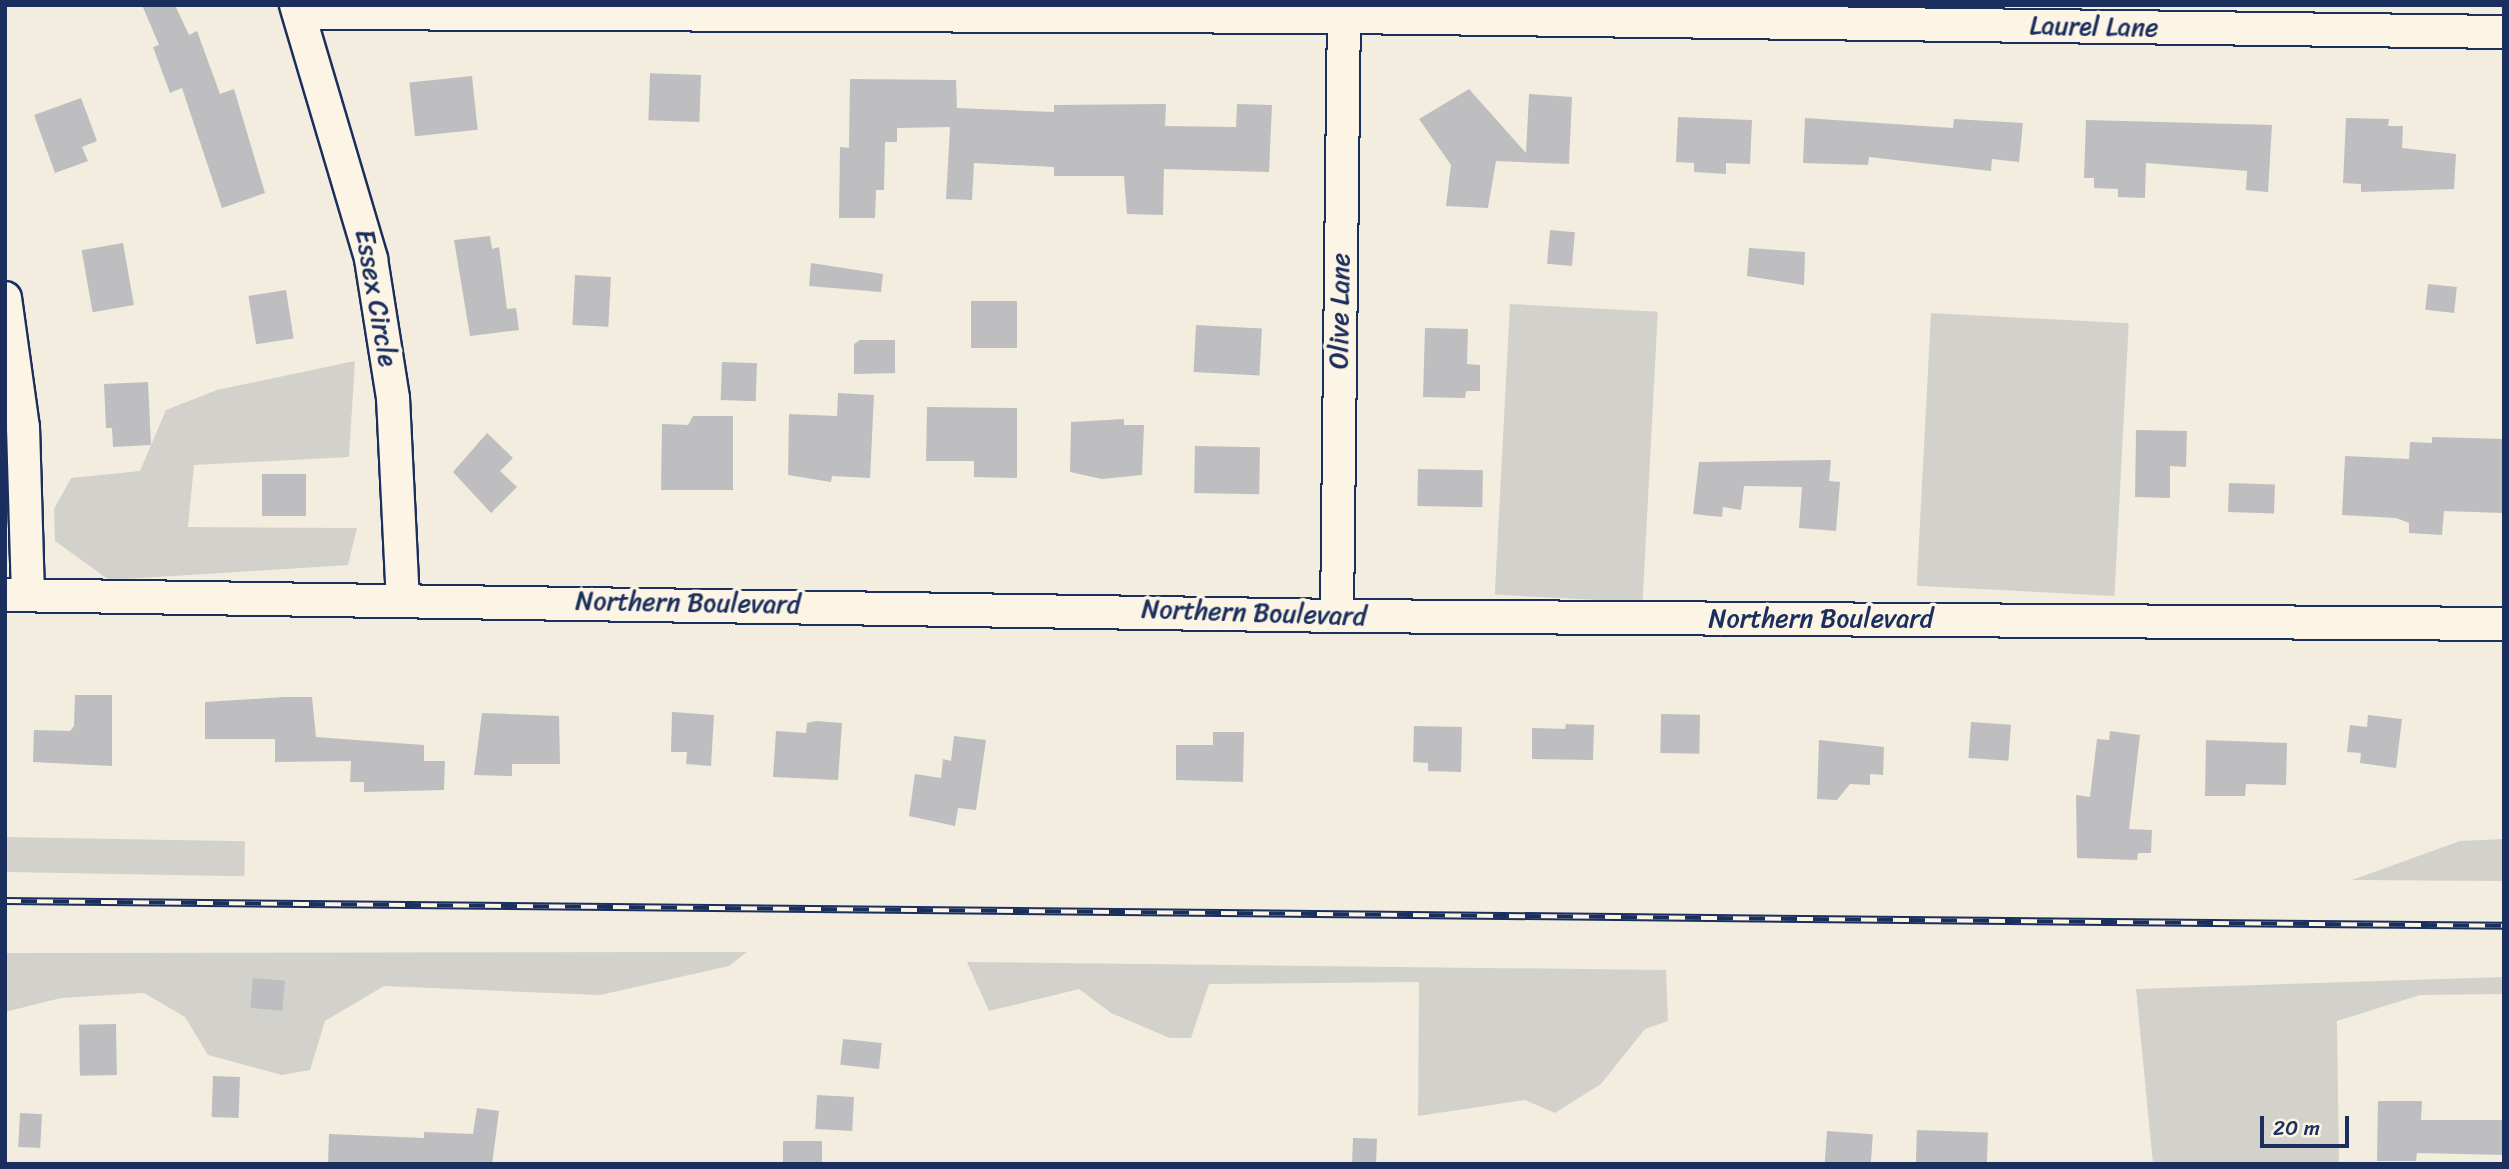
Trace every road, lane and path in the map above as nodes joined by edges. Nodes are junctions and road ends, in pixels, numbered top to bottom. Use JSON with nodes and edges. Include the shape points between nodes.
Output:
{"nodes":[{"id":1,"x":298,"y":9,"type":"edge"},
{"id":2,"x":1344,"y":11,"type":"edge"},
{"id":3,"x":2504,"y":32,"type":"edge"},
{"id":4,"x":5,"y":298,"type":"edge"},
{"id":5,"x":17,"y":595,"type":"edge"},
{"id":6,"x":403,"y":601,"type":"junction"},
{"id":7,"x":1337,"y":616,"type":"junction"},
{"id":8,"x":2504,"y":624,"type":"edge"}],
"edges":[{"from":1,"to":2,"type":"street","name":"Laurel Lane"},
{"from":1,"to":6,"type":"street","name":"Essex Circle","via":[[371,259],[395,424]]},
{"from":2,"to":3,"type":"street","name":"Laurel Lane"},
{"from":2,"to":7,"type":"street","name":"Olive Lane"},
{"from":4,"to":5,"type":"street","via":[[23,427]]},
{"from":5,"to":6,"type":"street","name":"Northern Boulevard"},
{"from":6,"to":7,"type":"street","name":"Northern Boulevard"},
{"from":7,"to":8,"type":"street","name":"Northern Boulevard"}]}
